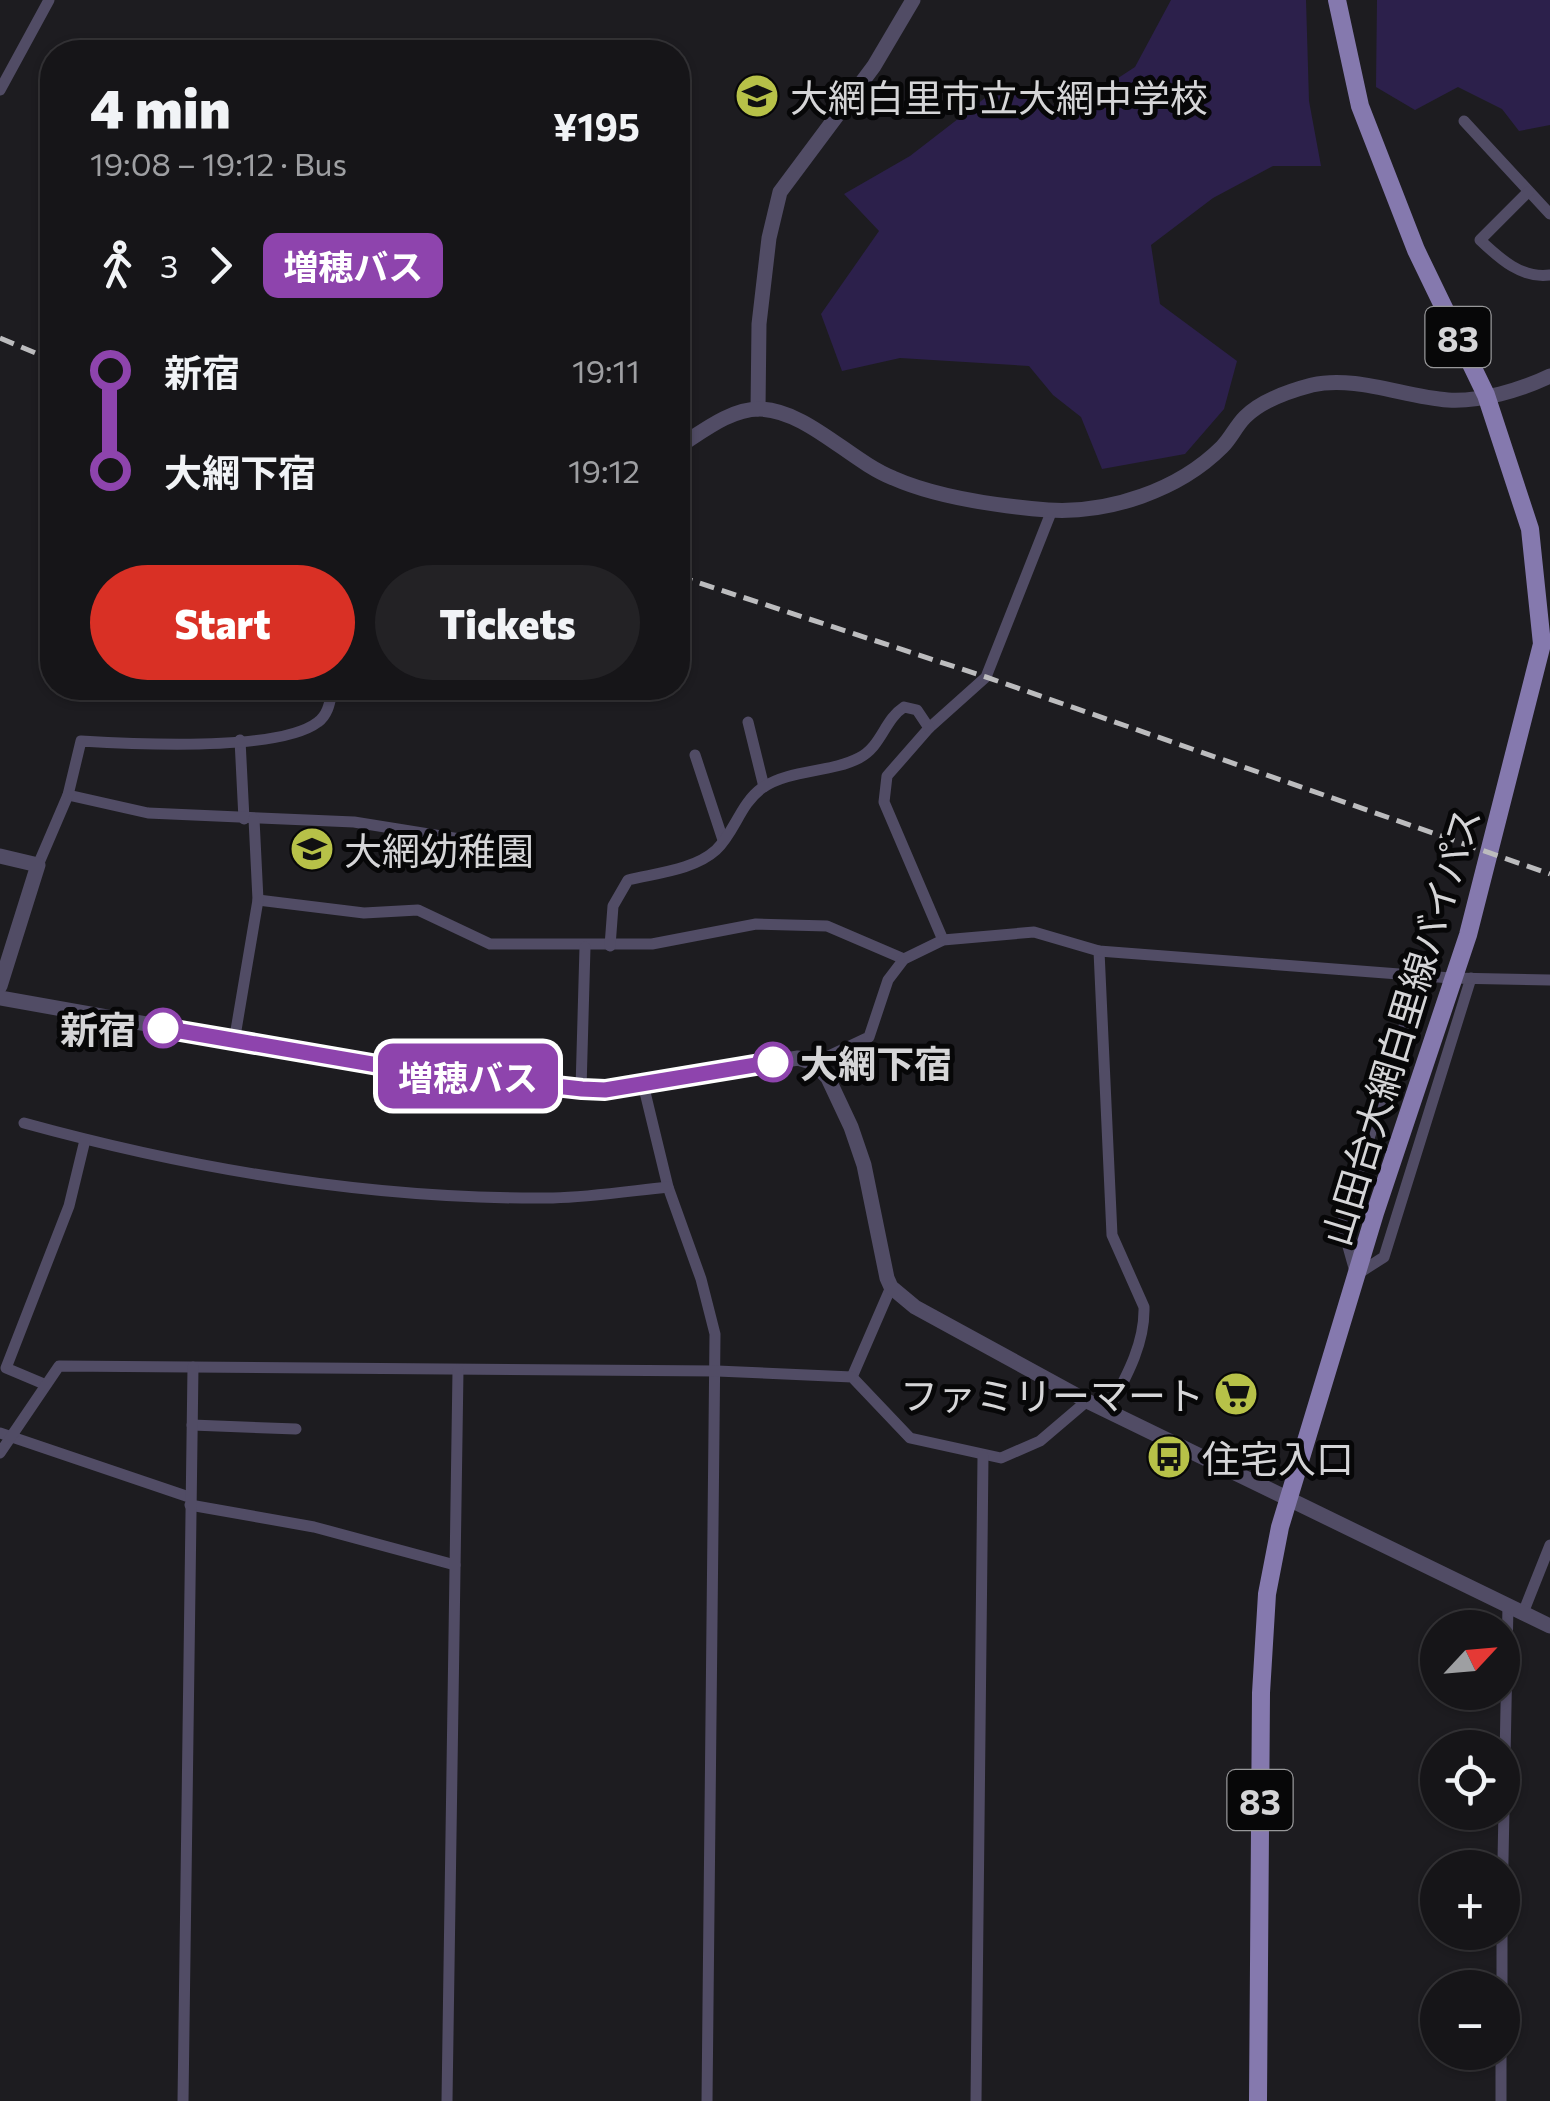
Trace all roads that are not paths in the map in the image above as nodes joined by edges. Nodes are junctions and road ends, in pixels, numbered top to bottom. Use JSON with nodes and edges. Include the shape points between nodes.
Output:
{"nodes":[{"id":1,"x":49,"y":0,"type":"edge"},
{"id":2,"x":913,"y":0,"type":"edge"},
{"id":3,"x":1337,"y":0,"type":"edge"},
{"id":4,"x":0,"y":90,"type":"edge"},
{"id":5,"x":1464,"y":121,"type":"dead end"},
{"id":6,"x":1528,"y":192,"type":"junction"},
{"id":7,"x":1550,"y":214,"type":"edge"},
{"id":8,"x":1550,"y":274,"type":"edge"},
{"id":9,"x":1550,"y":376,"type":"edge"},
{"id":10,"x":1486,"y":395,"type":"junction"},
{"id":11,"x":758,"y":409,"type":"junction"},
{"id":12,"x":690,"y":439,"type":"edge"},
{"id":13,"x":1052,"y":510,"type":"junction"},
{"id":14,"x":330,"y":700,"type":"edge"},
{"id":15,"x":748,"y":722,"type":"dead end"},
{"id":16,"x":930,"y":728,"type":"junction"},
{"id":17,"x":240,"y":740,"type":"junction"},
{"id":18,"x":694,"y":754,"type":"dead end"},
{"id":19,"x":764,"y":787,"type":"junction"},
{"id":20,"x":68,"y":795,"type":"junction"},
{"id":21,"x":249,"y":819,"type":"junction"},
{"id":22,"x":466,"y":840,"type":"dead end"},
{"id":23,"x":723,"y":840,"type":"junction"},
{"id":24,"x":0,"y":856,"type":"edge"},
{"id":25,"x":38,"y":865,"type":"junction"},
{"id":26,"x":258,"y":900,"type":"junction"},
{"id":27,"x":943,"y":940,"type":"junction"},
{"id":28,"x":610,"y":946,"type":"junction"},
{"id":29,"x":585,"y":947,"type":"junction"},
{"id":30,"x":1098,"y":952,"type":"junction"},
{"id":31,"x":904,"y":959,"type":"junction"},
{"id":32,"x":1420,"y":976,"type":"junction"},
{"id":33,"x":1471,"y":978,"type":"junction"},
{"id":34,"x":1550,"y":980,"type":"edge"},
{"id":35,"x":0,"y":986,"type":"edge"},
{"id":36,"x":0,"y":998,"type":"edge"},
{"id":37,"x":234,"y":1042,"type":"junction"},
{"id":38,"x":814,"y":1064,"type":"junction"},
{"id":39,"x":643,"y":1084,"type":"junction"},
{"id":40,"x":582,"y":1089,"type":"junction"},
{"id":41,"x":24,"y":1124,"type":"dead end"},
{"id":42,"x":85,"y":1140,"type":"junction"},
{"id":43,"x":668,"y":1187,"type":"junction"},
{"id":44,"x":1356,"y":1274,"type":"junction"},
{"id":45,"x":891,"y":1287,"type":"junction"},
{"id":46,"x":193,"y":1368,"type":"junction"},
{"id":47,"x":458,"y":1370,"type":"junction"},
{"id":48,"x":717,"y":1371,"type":"junction"},
{"id":49,"x":852,"y":1377,"type":"junction"},
{"id":50,"x":44,"y":1384,"type":"junction"},
{"id":51,"x":1086,"y":1401,"type":"junction"},
{"id":52,"x":1108,"y":1411,"type":"junction"},
{"id":53,"x":192,"y":1425,"type":"junction"},
{"id":54,"x":296,"y":1429,"type":"dead end"},
{"id":55,"x":6,"y":1435,"type":"edge"},
{"id":56,"x":0,"y":1453,"type":"edge"},
{"id":57,"x":983,"y":1456,"type":"junction"},
{"id":58,"x":1286,"y":1500,"type":"junction"},
{"id":59,"x":190,"y":1501,"type":"junction"},
{"id":60,"x":1550,"y":1545,"type":"edge"},
{"id":61,"x":455,"y":1565,"type":"junction"},
{"id":62,"x":1508,"y":1605,"type":"junction"},
{"id":63,"x":1523,"y":1613,"type":"junction"},
{"id":64,"x":1550,"y":1626,"type":"edge"},
{"id":65,"x":1503,"y":1850,"type":"edge"},
{"id":66,"x":1501,"y":2070,"type":"edge"},
{"id":67,"x":183,"y":2101,"type":"edge"},
{"id":68,"x":448,"y":2101,"type":"edge"},
{"id":69,"x":707,"y":2101,"type":"edge"},
{"id":70,"x":976,"y":2101,"type":"edge"},
{"id":71,"x":1258,"y":2101,"type":"edge"},
{"id":72,"x":1501,"y":2101,"type":"edge"}],
"edges":[{"from":1,"to":4,"type":"street"},
{"from":2,"to":11,"type":"street","via":[[874,66],[780,192],[759,324]]},
{"from":3,"to":10,"type":"main road","name":"山田台大網白里線バイパス","number":"83","via":[[1360,106],[1416,250]]},
{"from":5,"to":6,"type":"street"},
{"from":6,"to":7,"type":"street"},
{"from":6,"to":8,"type":"street","via":[[1480,240],[1534,277]]},
{"from":9,"to":10,"type":"street"},
{"from":10,"to":13,"type":"street","via":[[1452,400],[1316,384],[1263,402],[1188,476],[1106,506]]},
{"from":10,"to":44,"type":"main road","name":"山田台大網白里線バイパス","number":"83","via":[[1537,560],[1542,644],[1468,935]]},
{"from":11,"to":12,"type":"street"},
{"from":11,"to":13,"type":"street","via":[[794,418],[895,480]]},
{"from":13,"to":16,"type":"street","via":[[986,677]]},
{"from":14,"to":17,"type":"street","via":[[317,724]]},
{"from":15,"to":19,"type":"street"},
{"from":16,"to":19,"type":"street","via":[[917,710],[904,707],[860,757]]},
{"from":16,"to":27,"type":"street","via":[[887,776],[884,802]]},
{"from":17,"to":20,"type":"street","via":[[186,747],[81,741]]},
{"from":17,"to":21,"type":"street"},
{"from":18,"to":23,"type":"street"},
{"from":19,"to":23,"type":"street"},
{"from":20,"to":21,"type":"street","via":[[148,813]]},
{"from":20,"to":25,"type":"street"},
{"from":21,"to":22,"type":"street","via":[[354,822]]},
{"from":21,"to":26,"type":"street"},
{"from":23,"to":28,"type":"street","via":[[697,862],[628,880],[613,906]]},
{"from":24,"to":25,"type":"street"},
{"from":25,"to":35,"type":"street"},
{"from":26,"to":29,"type":"street","via":[[364,913],[418,910],[490,944]]},
{"from":26,"to":37,"type":"street"},
{"from":27,"to":30,"type":"street","via":[[1034,932]]},
{"from":27,"to":31,"type":"street"},
{"from":28,"to":29,"type":"street"},
{"from":28,"to":31,"type":"street","via":[[756,924],[827,926]]},
{"from":29,"to":40,"type":"street"},
{"from":30,"to":32,"type":"street"},
{"from":30,"to":52,"type":"street","via":[[1112,1235],[1144,1307],[1133,1364]]},
{"from":31,"to":38,"type":"street","via":[[888,980],[870,1037]]},
{"from":32,"to":33,"type":"street"},
{"from":32,"to":44,"type":"street","via":[[1342,1225]]},
{"from":33,"to":34,"type":"street"},
{"from":33,"to":44,"type":"street","via":[[1384,1257]]},
{"from":36,"to":37,"type":"street"},
{"from":37,"to":40,"type":"street"},
{"from":38,"to":39,"type":"street","via":[[798,1058]]},
{"from":38,"to":45,"type":"street","via":[[852,1127]]},
{"from":39,"to":40,"type":"street"},
{"from":39,"to":43,"type":"street"},
{"from":41,"to":42,"type":"street"},
{"from":42,"to":43,"type":"street","via":[[398,1194],[558,1198]]},
{"from":42,"to":50,"type":"street","via":[[69,1206],[6,1368]]},
{"from":43,"to":48,"type":"street","via":[[702,1279]]},
{"from":44,"to":58,"type":"main road","name":"山田台大網白里線バイパス","number":"83"},
{"from":45,"to":49,"type":"street"},
{"from":45,"to":51,"type":"street","via":[[915,1307]]},
{"from":46,"to":47,"type":"street"},
{"from":46,"to":50,"type":"street","via":[[59,1366]]},
{"from":46,"to":53,"type":"street"},
{"from":47,"to":48,"type":"street"},
{"from":47,"to":61,"type":"street"},
{"from":48,"to":49,"type":"street"},
{"from":48,"to":69,"type":"street"},
{"from":49,"to":57,"type":"street","via":[[910,1438]]},
{"from":50,"to":55,"type":"street"},
{"from":51,"to":52,"type":"street"},
{"from":51,"to":57,"type":"street","via":[[1022,1453]]},
{"from":52,"to":58,"type":"street"},
{"from":53,"to":54,"type":"street"},
{"from":53,"to":59,"type":"street"},
{"from":55,"to":56,"type":"street"},
{"from":55,"to":59,"type":"street"},
{"from":57,"to":70,"type":"street"},
{"from":58,"to":62,"type":"street"},
{"from":58,"to":71,"type":"main road","name":"山田台大網白里線バイパス","number":"83","via":[[1267,1594],[1261,1693]]},
{"from":59,"to":61,"type":"street"},
{"from":59,"to":67,"type":"street"},
{"from":60,"to":63,"type":"street"},
{"from":61,"to":68,"type":"street"},
{"from":62,"to":63,"type":"street"},
{"from":62,"to":65,"type":"street"},
{"from":63,"to":64,"type":"street"},
{"from":66,"to":72,"type":"street"}]}
